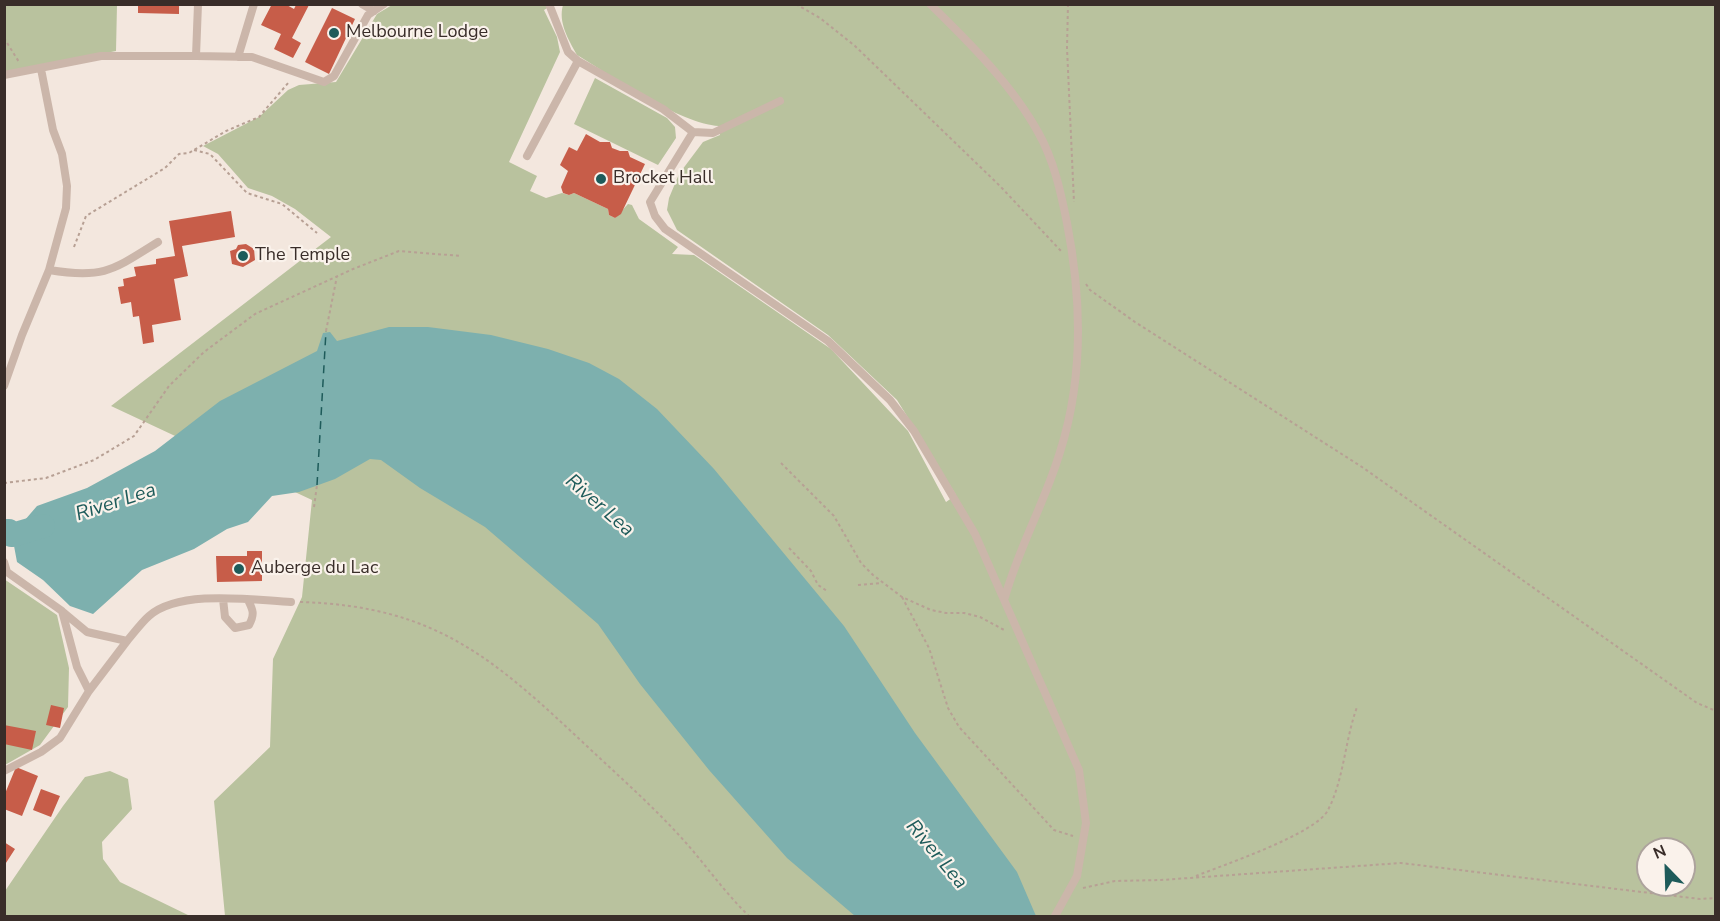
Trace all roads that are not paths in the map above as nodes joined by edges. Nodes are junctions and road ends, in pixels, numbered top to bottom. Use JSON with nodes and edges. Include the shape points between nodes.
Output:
{"nodes":[{"id":1,"x":198,"y":4,"type":"edge"},
{"id":2,"x":254,"y":4,"type":"edge"},
{"id":3,"x":362,"y":4,"type":"edge"},
{"id":4,"x":384,"y":4,"type":"edge"},
{"id":5,"x":549,"y":4,"type":"edge"},
{"id":6,"x":930,"y":4,"type":"edge"},
{"id":7,"x":374,"y":11,"type":"junction"},
{"id":8,"x":196,"y":56,"type":"junction"},
{"id":9,"x":238,"y":57,"type":"junction"},
{"id":10,"x":578,"y":61,"type":"junction"},
{"id":11,"x":41,"y":69,"type":"junction"},
{"id":12,"x":4,"y":75,"type":"edge"},
{"id":13,"x":780,"y":101,"type":"dead end"},
{"id":14,"x":693,"y":132,"type":"junction"},
{"id":15,"x":527,"y":156,"type":"dead end"},
{"id":16,"x":158,"y":242,"type":"dead end"},
{"id":17,"x":49,"y":270,"type":"junction"},
{"id":18,"x":4,"y":386,"type":"edge"},
{"id":19,"x":4,"y":562,"type":"edge"},
{"id":20,"x":1005,"y":597,"type":"junction"},
{"id":21,"x":223,"y":599,"type":"junction"},
{"id":22,"x":248,"y":600,"type":"junction"},
{"id":23,"x":291,"y":602,"type":"road end"},
{"id":24,"x":62,"y":611,"type":"junction"},
{"id":25,"x":127,"y":641,"type":"junction"},
{"id":26,"x":89,"y":691,"type":"junction"},
{"id":27,"x":4,"y":771,"type":"edge"},
{"id":28,"x":1054,"y":916,"type":"edge"}],
"edges":[{"from":1,"to":8,"type":"lane"},
{"from":2,"to":9,"type":"lane"},
{"from":3,"to":7,"type":"lane"},
{"from":4,"to":7,"type":"lane"},
{"from":5,"to":10,"type":"lane","via":[[568,51]]},
{"from":6,"to":20,"type":"lane","via":[[1020,104],[1040,134],[1060,189],[1076,267],[1080,319],[1074,389],[1060,452]]},
{"from":7,"to":9,"type":"lane","via":[[368,15],[334,76],[324,82],[280,65]]},
{"from":8,"to":9,"type":"lane"},
{"from":8,"to":11,"type":"lane","via":[[101,56]]},
{"from":10,"to":14,"type":"lane","via":[[663,109]]},
{"from":10,"to":15,"type":"lane"},
{"from":11,"to":12,"type":"lane"},
{"from":11,"to":17,"type":"lane","via":[[67,186],[66,208]]},
{"from":13,"to":14,"type":"lane","via":[[713,133]]},
{"from":14,"to":20,"type":"lane","via":[[650,202],[655,216],[665,230],[828,341],[890,400],[914,431],[975,534]]},
{"from":16,"to":17,"type":"lane","via":[[113,271],[78,275]]},
{"from":17,"to":18,"type":"lane"},
{"from":19,"to":24,"type":"lane","via":[[6,572]]},
{"from":20,"to":28,"type":"lane","via":[[1079,770],[1084,794],[1086,823],[1077,876]]},
{"from":21,"to":22,"type":"lane"},
{"from":21,"to":22,"type":"lane","via":[[225,617],[235,628],[249,625],[253,618]]},
{"from":21,"to":25,"type":"lane","via":[[179,601],[150,615]]},
{"from":22,"to":23,"type":"lane"},
{"from":24,"to":25,"type":"lane","via":[[87,632]]},
{"from":24,"to":26,"type":"lane"},
{"from":25,"to":26,"type":"lane"},
{"from":26,"to":27,"type":"lane","via":[[60,738]]}]}
